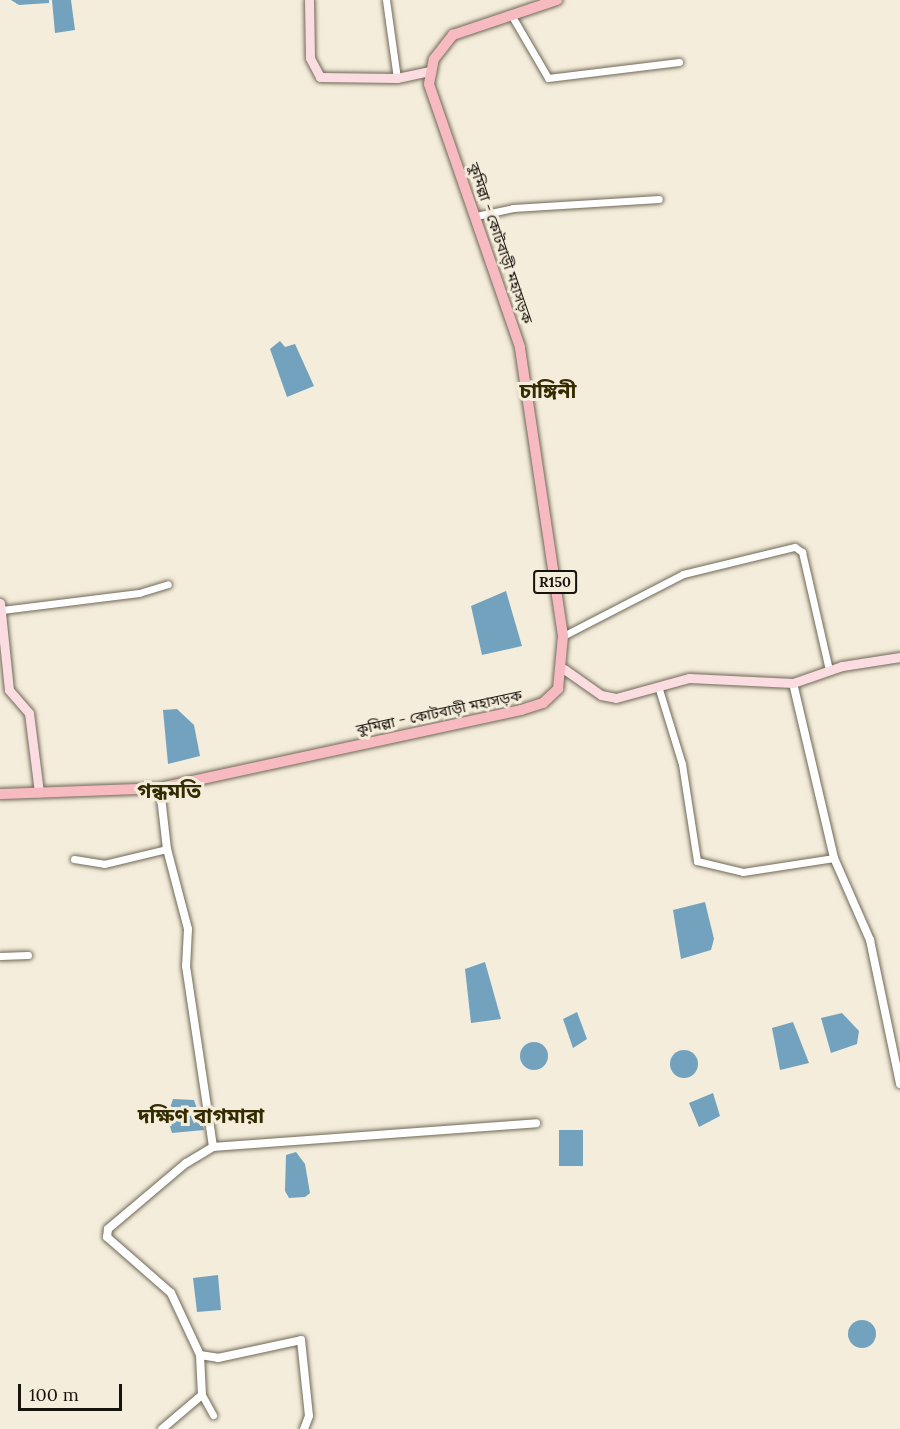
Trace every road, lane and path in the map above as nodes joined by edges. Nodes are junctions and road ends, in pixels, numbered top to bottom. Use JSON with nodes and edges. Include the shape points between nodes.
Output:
{"nodes":[{"id":1,"x":309,"y":0,"type":"edge"},
{"id":2,"x":386,"y":0,"type":"edge"},
{"id":3,"x":557,"y":0,"type":"edge"},
{"id":4,"x":513,"y":18,"type":"junction"},
{"id":5,"x":679,"y":62,"type":"dead end"},
{"id":6,"x":429,"y":71,"type":"junction"},
{"id":7,"x":397,"y":78,"type":"junction"},
{"id":8,"x":659,"y":199,"type":"dead end"},
{"id":9,"x":476,"y":216,"type":"junction"},
{"id":10,"x":168,"y":584,"type":"dead end"},
{"id":11,"x":1,"y":606,"type":"edge"},
{"id":12,"x":563,"y":636,"type":"junction"},
{"id":13,"x":900,"y":657,"type":"edge"},
{"id":14,"x":564,"y":669,"type":"junction"},
{"id":15,"x":829,"y":670,"type":"junction"},
{"id":16,"x":793,"y":683,"type":"junction"},
{"id":17,"x":658,"y":686,"type":"junction"},
{"id":18,"x":160,"y":789,"type":"junction"},
{"id":19,"x":39,"y":792,"type":"junction"},
{"id":20,"x":0,"y":794,"type":"edge"},
{"id":21,"x":167,"y":849,"type":"junction"},
{"id":22,"x":834,"y":858,"type":"junction"},
{"id":23,"x":74,"y":859,"type":"dead end"},
{"id":24,"x":0,"y":956,"type":"edge"},
{"id":25,"x":28,"y":956,"type":"dead end"},
{"id":26,"x":900,"y":1084,"type":"edge"},
{"id":27,"x":536,"y":1123,"type":"dead end"},
{"id":28,"x":213,"y":1147,"type":"junction"},
{"id":29,"x":200,"y":1355,"type":"junction"},
{"id":30,"x":202,"y":1395,"type":"junction"},
{"id":31,"x":213,"y":1415,"type":"dead end"},
{"id":32,"x":162,"y":1429,"type":"edge"},
{"id":33,"x":304,"y":1429,"type":"edge"}],
"edges":[{"from":1,"to":7,"type":"main road","via":[[310,58],[316,74]]},
{"from":2,"to":7,"type":"street"},
{"from":3,"to":4,"type":"main road"},
{"from":4,"to":5,"type":"street","via":[[548,78]]},
{"from":4,"to":6,"type":"main road","via":[[453,35]]},
{"from":6,"to":7,"type":"main road"},
{"from":6,"to":9,"type":"main road","name":"কুমিল্লা - কোটবাড়ী মহাসড়ক","number":"R150"},
{"from":8,"to":9,"type":"street","via":[[513,208]]},
{"from":9,"to":12,"type":"main road","name":"কুমিল্লা - কোটবাড়ী মহাসড়ক","number":"R150","via":[[520,347]]},
{"from":10,"to":11,"type":"street","via":[[139,593]]},
{"from":11,"to":19,"type":"main road","via":[[9,690],[29,713]]},
{"from":12,"to":14,"type":"main road","name":"কুমিল্লা - কোটবাড়ী মহাসড়ক","number":"R150"},
{"from":12,"to":15,"type":"street","via":[[682,573],[795,547],[802,552]]},
{"from":13,"to":15,"type":"main road"},
{"from":14,"to":17,"type":"main road","via":[[609,697]]},
{"from":14,"to":18,"type":"main road","name":"কুমিল্লা - কোটবাড়ী মহাসড়ক","number":"R150","via":[[553,696],[534,707]]},
{"from":15,"to":16,"type":"main road"},
{"from":16,"to":17,"type":"main road","via":[[689,678]]},
{"from":16,"to":22,"type":"street"},
{"from":17,"to":22,"type":"street","via":[[682,764],[697,861],[743,872]]},
{"from":18,"to":19,"type":"main road","name":"কুমিল্লা - কোটবাড়ী মহাসড়ক","number":"R150"},
{"from":18,"to":21,"type":"street"},
{"from":19,"to":20,"type":"main road","name":"কুমিল্লা - কোটবাড়ী মহাসড়ক","number":"R150"},
{"from":21,"to":23,"type":"street","via":[[104,864]]},
{"from":21,"to":28,"type":"street","via":[[186,919],[186,966]]},
{"from":22,"to":26,"type":"street","via":[[870,940]]},
{"from":24,"to":25,"type":"street"},
{"from":27,"to":28,"type":"street"},
{"from":28,"to":29,"type":"street","via":[[186,1163],[107,1233],[112,1245],[150,1270],[171,1293]]},
{"from":29,"to":30,"type":"street"},
{"from":29,"to":33,"type":"street","via":[[218,1358],[301,1340],[309,1410]]},
{"from":30,"to":31,"type":"street"},
{"from":30,"to":32,"type":"street"}]}
